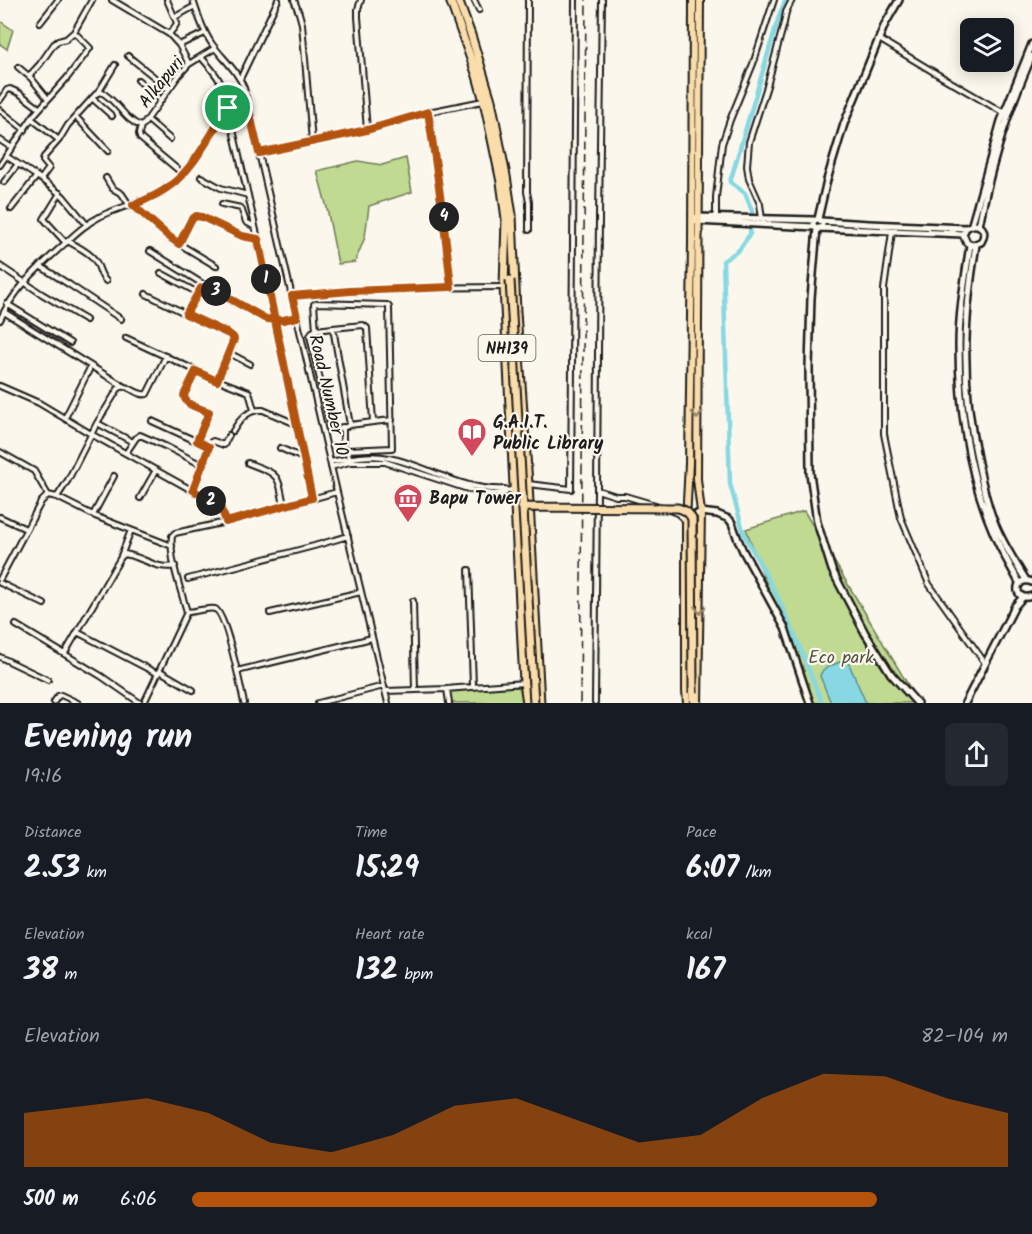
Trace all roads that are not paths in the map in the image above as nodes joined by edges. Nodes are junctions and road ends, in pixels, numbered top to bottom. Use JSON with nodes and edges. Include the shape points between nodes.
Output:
{"nodes":[{"id":1,"x":58,"y":0,"type":"edge"},
{"id":2,"x":92,"y":0,"type":"edge"},
{"id":3,"x":112,"y":0,"type":"edge"},
{"id":4,"x":167,"y":0,"type":"edge"},
{"id":5,"x":193,"y":0,"type":"edge"},
{"id":6,"x":278,"y":0,"type":"edge"},
{"id":7,"x":294,"y":0,"type":"edge"},
{"id":8,"x":361,"y":0,"type":"edge"},
{"id":9,"x":450,"y":0,"type":"edge"},
{"id":10,"x":458,"y":0,"type":"edge"},
{"id":11,"x":474,"y":0,"type":"edge"},
{"id":12,"x":528,"y":0,"type":"edge"},
{"id":13,"x":575,"y":0,"type":"edge"},
{"id":14,"x":602,"y":0,"type":"edge"},
{"id":15,"x":693,"y":0,"type":"edge"},
{"id":16,"x":700,"y":0,"type":"edge"},
{"id":17,"x":774,"y":0,"type":"edge"},
{"id":18,"x":792,"y":0,"type":"edge"},
{"id":19,"x":899,"y":0,"type":"edge"},
{"id":20,"x":195,"y":6,"type":"junction"},
{"id":21,"x":478,"y":10,"type":"dead end"},
{"id":22,"x":175,"y":16,"type":"junction"},
{"id":23,"x":40,"y":23,"type":"dead end"},
{"id":24,"x":74,"y":32,"type":"junction"},
{"id":25,"x":205,"y":33,"type":"junction"},
{"id":26,"x":169,"y":34,"type":"junction"},
{"id":27,"x":879,"y":39,"type":"junction"},
{"id":28,"x":1032,"y":44,"type":"edge"},
{"id":29,"x":179,"y":45,"type":"junction"},
{"id":30,"x":215,"y":48,"type":"junction"},
{"id":31,"x":128,"y":56,"type":"dead end"},
{"id":32,"x":1032,"y":56,"type":"edge"},
{"id":33,"x":201,"y":57,"type":"junction"},
{"id":34,"x":189,"y":64,"type":"junction"},
{"id":35,"x":115,"y":65,"type":"dead end"},
{"id":36,"x":18,"y":67,"type":"dead end"},
{"id":37,"x":28,"y":76,"type":"junction"},
{"id":38,"x":240,"y":79,"type":"junction"},
{"id":39,"x":138,"y":80,"type":"dead end"},
{"id":40,"x":169,"y":89,"type":"junction"},
{"id":41,"x":99,"y":93,"type":"junction"},
{"id":42,"x":246,"y":97,"type":"junction"},
{"id":43,"x":92,"y":98,"type":"junction"},
{"id":44,"x":48,"y":99,"type":"junction"},
{"id":45,"x":0,"y":100,"type":"edge"},
{"id":46,"x":161,"y":100,"type":"junction"},
{"id":47,"x":488,"y":101,"type":"junction"},
{"id":48,"x":39,"y":108,"type":"junction"},
{"id":49,"x":228,"y":108,"type":"junction"},
{"id":50,"x":0,"y":110,"type":"edge"},
{"id":51,"x":428,"y":112,"type":"junction"},
{"id":52,"x":1004,"y":112,"type":"junction"},
{"id":53,"x":77,"y":116,"type":"junction"},
{"id":54,"x":112,"y":116,"type":"dead end"},
{"id":55,"x":32,"y":119,"type":"junction"},
{"id":56,"x":148,"y":120,"type":"junction"},
{"id":57,"x":141,"y":126,"type":"junction"},
{"id":58,"x":25,"y":130,"type":"junction"},
{"id":59,"x":367,"y":130,"type":"junction"},
{"id":60,"x":170,"y":139,"type":"dead end"},
{"id":61,"x":0,"y":140,"type":"edge"},
{"id":62,"x":59,"y":140,"type":"junction"},
{"id":63,"x":312,"y":141,"type":"junction"},
{"id":64,"x":12,"y":148,"type":"junction"},
{"id":65,"x":108,"y":151,"type":"dead end"},
{"id":66,"x":259,"y":153,"type":"junction"},
{"id":67,"x":6,"y":156,"type":"junction"},
{"id":68,"x":18,"y":164,"type":"junction"},
{"id":69,"x":0,"y":165,"type":"edge"},
{"id":70,"x":183,"y":174,"type":"junction"},
{"id":71,"x":39,"y":177,"type":"junction"},
{"id":72,"x":201,"y":177,"type":"dead end"},
{"id":73,"x":106,"y":178,"type":"dead end"},
{"id":74,"x":4,"y":182,"type":"dead end"},
{"id":75,"x":60,"y":193,"type":"junction"},
{"id":76,"x":248,"y":195,"type":"junction"},
{"id":77,"x":222,"y":204,"type":"dead end"},
{"id":78,"x":132,"y":205,"type":"junction"},
{"id":79,"x":11,"y":209,"type":"dead end"},
{"id":80,"x":716,"y":217,"type":"junction"},
{"id":81,"x":696,"y":219,"type":"junction"},
{"id":82,"x":746,"y":220,"type":"junction"},
{"id":83,"x":760,"y":220,"type":"junction"},
{"id":84,"x":818,"y":224,"type":"junction"},
{"id":85,"x":87,"y":225,"type":"junction"},
{"id":86,"x":976,"y":225,"type":"junction"},
{"id":87,"x":255,"y":227,"type":"junction"},
{"id":88,"x":966,"y":228,"type":"junction"},
{"id":89,"x":529,"y":230,"type":"dead end"},
{"id":90,"x":892,"y":232,"type":"junction"},
{"id":91,"x":963,"y":234,"type":"junction"},
{"id":92,"x":258,"y":239,"type":"junction"},
{"id":93,"x":67,"y":242,"type":"junction"},
{"id":94,"x":179,"y":244,"type":"junction"},
{"id":95,"x":973,"y":245,"type":"junction"},
{"id":96,"x":150,"y":251,"type":"dead end"},
{"id":97,"x":0,"y":266,"type":"edge"},
{"id":98,"x":40,"y":266,"type":"junction"},
{"id":99,"x":216,"y":266,"type":"dead end"},
{"id":100,"x":161,"y":273,"type":"dead end"},
{"id":101,"x":510,"y":274,"type":"junction"},
{"id":102,"x":24,"y":282,"type":"junction"},
{"id":103,"x":106,"y":282,"type":"dead end"},
{"id":104,"x":206,"y":286,"type":"junction"},
{"id":105,"x":451,"y":287,"type":"junction"},
{"id":106,"x":504,"y":287,"type":"junction"},
{"id":107,"x":146,"y":294,"type":"dead end"},
{"id":108,"x":198,"y":294,"type":"junction"},
{"id":109,"x":292,"y":296,"type":"junction"},
{"id":110,"x":7,"y":304,"type":"junction"},
{"id":111,"x":4,"y":312,"type":"junction"},
{"id":112,"x":186,"y":314,"type":"junction"},
{"id":113,"x":297,"y":317,"type":"junction"},
{"id":114,"x":121,"y":319,"type":"dead end"},
{"id":115,"x":0,"y":320,"type":"edge"},
{"id":116,"x":86,"y":320,"type":"dead end"},
{"id":117,"x":274,"y":320,"type":"junction"},
{"id":118,"x":333,"y":328,"type":"junction"},
{"id":119,"x":316,"y":330,"type":"junction"},
{"id":120,"x":126,"y":338,"type":"dead end"},
{"id":121,"x":70,"y":343,"type":"dead end"},
{"id":122,"x":229,"y":353,"type":"junction"},
{"id":123,"x":166,"y":356,"type":"junction"},
{"id":124,"x":250,"y":364,"type":"dead end"},
{"id":125,"x":91,"y":366,"type":"junction"},
{"id":126,"x":196,"y":371,"type":"junction"},
{"id":127,"x":217,"y":381,"type":"junction"},
{"id":128,"x":0,"y":386,"type":"edge"},
{"id":129,"x":124,"y":386,"type":"junction"},
{"id":130,"x":254,"y":410,"type":"junction"},
{"id":131,"x":65,"y":418,"type":"junction"},
{"id":132,"x":392,"y":420,"type":"junction"},
{"id":133,"x":152,"y":421,"type":"dead end"},
{"id":134,"x":373,"y":422,"type":"junction"},
{"id":135,"x":97,"y":423,"type":"junction"},
{"id":136,"x":296,"y":424,"type":"junction"},
{"id":137,"x":350,"y":425,"type":"junction"},
{"id":138,"x":344,"y":426,"type":"junction"},
{"id":139,"x":91,"y":434,"type":"junction"},
{"id":140,"x":197,"y":441,"type":"junction"},
{"id":141,"x":133,"y":442,"type":"junction"},
{"id":142,"x":209,"y":447,"type":"junction"},
{"id":143,"x":280,"y":448,"type":"dead end"},
{"id":144,"x":347,"y":450,"type":"junction"},
{"id":145,"x":0,"y":452,"type":"edge"},
{"id":146,"x":126,"y":453,"type":"junction"},
{"id":147,"x":303,"y":458,"type":"junction"},
{"id":148,"x":349,"y":460,"type":"junction"},
{"id":149,"x":248,"y":463,"type":"dead end"},
{"id":150,"x":202,"y":465,"type":"junction"},
{"id":151,"x":331,"y":465,"type":"junction"},
{"id":152,"x":156,"y":470,"type":"junction"},
{"id":153,"x":114,"y":476,"type":"dead end"},
{"id":154,"x":528,"y":484,"type":"junction"},
{"id":155,"x":515,"y":489,"type":"junction"},
{"id":156,"x":193,"y":490,"type":"junction"},
{"id":157,"x":597,"y":490,"type":"junction"},
{"id":158,"x":337,"y":492,"type":"junction"},
{"id":159,"x":48,"y":495,"type":"junction"},
{"id":160,"x":57,"y":497,"type":"junction"},
{"id":161,"x":141,"y":498,"type":"dead end"},
{"id":162,"x":312,"y":498,"type":"junction"},
{"id":163,"x":284,"y":506,"type":"junction"},
{"id":164,"x":522,"y":507,"type":"junction"},
{"id":165,"x":701,"y":512,"type":"junction"},
{"id":166,"x":93,"y":515,"type":"junction"},
{"id":167,"x":1,"y":518,"type":"edge"},
{"id":168,"x":686,"y":521,"type":"junction"},
{"id":169,"x":226,"y":522,"type":"junction"},
{"id":170,"x":517,"y":527,"type":"junction"},
{"id":171,"x":530,"y":527,"type":"junction"},
{"id":172,"x":26,"y":530,"type":"junction"},
{"id":173,"x":131,"y":530,"type":"junction"},
{"id":174,"x":348,"y":536,"type":"junction"},
{"id":175,"x":172,"y":546,"type":"junction"},
{"id":176,"x":121,"y":557,"type":"junction"},
{"id":177,"x":175,"y":566,"type":"junction"},
{"id":178,"x":469,"y":570,"type":"dead end"},
{"id":179,"x":188,"y":579,"type":"dead end"},
{"id":180,"x":0,"y":581,"type":"edge"},
{"id":181,"x":1028,"y":581,"type":"edge"},
{"id":182,"x":361,"y":592,"type":"junction"},
{"id":183,"x":1023,"y":597,"type":"junction"},
{"id":184,"x":1032,"y":597,"type":"edge"},
{"id":185,"x":413,"y":601,"type":"dead end"},
{"id":186,"x":44,"y":604,"type":"dead end"},
{"id":187,"x":187,"y":612,"type":"junction"},
{"id":188,"x":270,"y":613,"type":"dead end"},
{"id":189,"x":16,"y":625,"type":"dead end"},
{"id":190,"x":77,"y":632,"type":"junction"},
{"id":191,"x":372,"y":638,"type":"junction"},
{"id":192,"x":65,"y":653,"type":"junction"},
{"id":193,"x":0,"y":657,"type":"edge"},
{"id":194,"x":985,"y":663,"type":"junction"},
{"id":195,"x":237,"y":671,"type":"junction"},
{"id":196,"x":159,"y":673,"type":"junction"},
{"id":197,"x":48,"y":680,"type":"dead end"},
{"id":198,"x":524,"y":683,"type":"junction"},
{"id":199,"x":384,"y":686,"type":"junction"},
{"id":200,"x":473,"y":686,"type":"junction"},
{"id":201,"x":446,"y":689,"type":"junction"},
{"id":202,"x":193,"y":690,"type":"dead end"},
{"id":203,"x":415,"y":690,"type":"junction"},
{"id":204,"x":386,"y":691,"type":"junction"},
{"id":205,"x":693,"y":700,"type":"edge"},
{"id":206,"x":54,"y":702,"type":"edge"},
{"id":207,"x":78,"y":703,"type":"edge"},
{"id":208,"x":142,"y":703,"type":"edge"},
{"id":209,"x":244,"y":703,"type":"edge"},
{"id":210,"x":318,"y":703,"type":"edge"},
{"id":211,"x":388,"y":703,"type":"edge"},
{"id":212,"x":449,"y":703,"type":"edge"},
{"id":213,"x":527,"y":703,"type":"edge"},
{"id":214,"x":534,"y":703,"type":"edge"},
{"id":215,"x":540,"y":703,"type":"edge"},
{"id":216,"x":595,"y":703,"type":"edge"},
{"id":217,"x":810,"y":703,"type":"edge"},
{"id":218,"x":917,"y":703,"type":"edge"},
{"id":219,"x":965,"y":703,"type":"edge"}],
"edges":[{"from":1,"to":23,"type":"street"},
{"from":2,"to":24,"type":"street"},
{"from":3,"to":26,"type":"street"},
{"from":4,"to":22,"type":"street"},
{"from":5,"to":20,"type":"street","name":"Road Number 10"},
{"from":6,"to":38,"type":"street"},
{"from":7,"to":63,"type":"street","via":[[302,24]]},
{"from":8,"to":59,"type":"street","via":[[358,17]]},
{"from":9,"to":47,"type":"highway","number":"NH139"},
{"from":10,"to":47,"type":"highway","number":"NH139"},
{"from":11,"to":21,"type":"street"},
{"from":12,"to":89,"type":"street"},
{"from":13,"to":154,"type":"street","via":[[571,489]]},
{"from":14,"to":157,"type":"street"},
{"from":15,"to":81,"type":"main road"},
{"from":16,"to":81,"type":"main road"},
{"from":17,"to":80,"type":"street","via":[[722,144]]},
{"from":18,"to":83,"type":"street","via":[[749,142],[749,179],[760,204]]},
{"from":19,"to":27,"type":"street"},
{"from":20,"to":22,"type":"street"},
{"from":20,"to":25,"type":"street","name":"Road Number 10"},
{"from":22,"to":26,"type":"street","via":[[177,23]]},
{"from":24,"to":37,"type":"street","via":[[54,44]]},
{"from":24,"to":44,"type":"street","via":[[90,48]]},
{"from":25,"to":29,"type":"street"},
{"from":25,"to":30,"type":"street","name":"Road Number 10"},
{"from":26,"to":29,"type":"street"},
{"from":27,"to":52,"type":"street"},
{"from":27,"to":84,"type":"street","via":[[844,124]]},
{"from":28,"to":52,"type":"street"},
{"from":29,"to":34,"type":"street"},
{"from":30,"to":33,"type":"street","name":"Alkapuri"},
{"from":30,"to":38,"type":"street","name":"Road Number 10"},
{"from":31,"to":40,"type":"street"},
{"from":32,"to":86,"type":"street","via":[[1009,113]]},
{"from":33,"to":34,"type":"street","name":"Alkapuri"},
{"from":33,"to":49,"type":"street","via":[[216,74]]},
{"from":34,"to":40,"type":"street","name":"Alkapuri"},
{"from":35,"to":41,"type":"street"},
{"from":36,"to":37,"type":"street"},
{"from":37,"to":44,"type":"street"},
{"from":38,"to":42,"type":"street","name":"Road Number 10"},
{"from":39,"to":46,"type":"street"},
{"from":40,"to":46,"type":"street","name":"Alkapuri"},
{"from":41,"to":43,"type":"street"},
{"from":41,"to":57,"type":"street","name":"Alkapuri"},
{"from":42,"to":49,"type":"street"},
{"from":42,"to":66,"type":"street","name":"Road Number 10"},
{"from":43,"to":53,"type":"street"},
{"from":43,"to":54,"type":"street"},
{"from":44,"to":48,"type":"street"},
{"from":45,"to":48,"type":"street","via":[[10,89]]},
{"from":46,"to":56,"type":"street","name":"Alkapuri"},
{"from":47,"to":51,"type":"street"},
{"from":47,"to":101,"type":"highway","number":"NH139","via":[[512,215]]},
{"from":48,"to":55,"type":"street"},
{"from":49,"to":70,"type":"street"},
{"from":49,"to":76,"type":"street"},
{"from":50,"to":58,"type":"street"},
{"from":51,"to":59,"type":"street"},
{"from":51,"to":105,"type":"street"},
{"from":52,"to":86,"type":"street","via":[[986,171]]},
{"from":53,"to":62,"type":"street"},
{"from":53,"to":65,"type":"street"},
{"from":55,"to":58,"type":"street"},
{"from":55,"to":62,"type":"street"},
{"from":56,"to":57,"type":"street","name":"Alkapuri"},
{"from":56,"to":60,"type":"street"},
{"from":57,"to":70,"type":"street","via":[[140,138]]},
{"from":58,"to":64,"type":"street"},
{"from":59,"to":63,"type":"street"},
{"from":61,"to":64,"type":"street"},
{"from":62,"to":71,"type":"street","via":[[43,159],[49,168]]},
{"from":63,"to":66,"type":"street"},
{"from":64,"to":67,"type":"street"},
{"from":66,"to":109,"type":"street","name":"Road Number 10"},
{"from":67,"to":68,"type":"street"},
{"from":67,"to":69,"type":"street"},
{"from":68,"to":71,"type":"street"},
{"from":68,"to":74,"type":"street"},
{"from":70,"to":78,"type":"street","via":[[162,191]]},
{"from":71,"to":75,"type":"street"},
{"from":71,"to":79,"type":"street"},
{"from":72,"to":76,"type":"street","via":[[221,188]]},
{"from":73,"to":78,"type":"street"},
{"from":75,"to":85,"type":"street"},
{"from":75,"to":93,"type":"street","via":[[44,219]]},
{"from":76,"to":87,"type":"street"},
{"from":77,"to":87,"type":"street","via":[[242,208],[246,222]]},
{"from":78,"to":85,"type":"street"},
{"from":78,"to":94,"type":"street"},
{"from":80,"to":81,"type":"street"},
{"from":80,"to":82,"type":"street"},
{"from":81,"to":82,"type":"street"},
{"from":81,"to":165,"type":"main road","one_way":true,"via":[[697,479]]},
{"from":81,"to":168,"type":"main road"},
{"from":82,"to":83,"type":"street"},
{"from":83,"to":84,"type":"street"},
{"from":84,"to":88,"type":"street"},
{"from":84,"to":90,"type":"street"},
{"from":84,"to":218,"type":"street","via":[[809,367],[810,473],[817,522],[832,570],[864,633],[891,674]]},
{"from":85,"to":93,"type":"street"},
{"from":86,"to":88,"type":"street"},
{"from":86,"to":95,"type":"street","via":[[983,230],[984,237]]},
{"from":87,"to":92,"type":"street"},
{"from":88,"to":91,"type":"street"},
{"from":90,"to":91,"type":"street"},
{"from":90,"to":194,"type":"street","via":[[884,289],[884,434],[901,518],[929,584]]},
{"from":91,"to":95,"type":"street","via":[[965,241]]},
{"from":92,"to":94,"type":"street","via":[[196,216]]},
{"from":92,"to":117,"type":"street"},
{"from":93,"to":98,"type":"street"},
{"from":93,"to":103,"type":"street","via":[[92,256]]},
{"from":94,"to":99,"type":"street"},
{"from":95,"to":181,"type":"street","via":[[965,342],[969,415],[995,524]]},
{"from":96,"to":104,"type":"street"},
{"from":97,"to":102,"type":"street"},
{"from":98,"to":102,"type":"street"},
{"from":98,"to":114,"type":"street"},
{"from":100,"to":108,"type":"street"},
{"from":101,"to":106,"type":"highway","number":"NH139"},
{"from":101,"to":154,"type":"highway","number":"NH139"},
{"from":101,"to":164,"type":"highway","bridge":true},
{"from":102,"to":110,"type":"street"},
{"from":102,"to":116,"type":"street"},
{"from":104,"to":108,"type":"street"},
{"from":104,"to":117,"type":"street","via":[[260,317]]},
{"from":105,"to":106,"type":"street"},
{"from":105,"to":109,"type":"street"},
{"from":106,"to":155,"type":"highway","number":"NH139"},
{"from":107,"to":112,"type":"street"},
{"from":108,"to":112,"type":"street"},
{"from":109,"to":113,"type":"street","name":"Road Number 10"},
{"from":110,"to":111,"type":"street"},
{"from":110,"to":121,"type":"street"},
{"from":111,"to":115,"type":"street"},
{"from":111,"to":125,"type":"street"},
{"from":112,"to":122,"type":"street","via":[[233,337]]},
{"from":113,"to":117,"type":"street"},
{"from":113,"to":151,"type":"street","name":"Road Number 10"},
{"from":117,"to":136,"type":"street"},
{"from":118,"to":119,"type":"street"},
{"from":118,"to":134,"type":"street","via":[[367,328]]},
{"from":118,"to":137,"type":"street"},
{"from":119,"to":132,"type":"street","via":[[316,303],[387,304]]},
{"from":119,"to":138,"type":"street","via":[[310,336],[331,428]]},
{"from":120,"to":123,"type":"street"},
{"from":122,"to":124,"type":"street"},
{"from":122,"to":127,"type":"street"},
{"from":123,"to":126,"type":"street"},
{"from":123,"to":129,"type":"street","via":[[147,394]]},
{"from":125,"to":129,"type":"street"},
{"from":125,"to":131,"type":"street"},
{"from":126,"to":127,"type":"street"},
{"from":126,"to":140,"type":"street","via":[[184,398],[209,412]]},
{"from":127,"to":130,"type":"street","via":[[249,392]]},
{"from":128,"to":131,"type":"street"},
{"from":129,"to":135,"type":"street","via":[[117,389]]},
{"from":130,"to":136,"type":"street"},
{"from":130,"to":142,"type":"street","via":[[244,415],[224,445],[212,441]]},
{"from":131,"to":139,"type":"street"},
{"from":132,"to":134,"type":"street"},
{"from":132,"to":144,"type":"street","via":[[391,449]]},
{"from":133,"to":140,"type":"street"},
{"from":134,"to":137,"type":"street"},
{"from":135,"to":139,"type":"street"},
{"from":135,"to":141,"type":"street"},
{"from":136,"to":147,"type":"street"},
{"from":137,"to":138,"type":"street"},
{"from":138,"to":144,"type":"street","via":[[343,448]]},
{"from":139,"to":146,"type":"street"},
{"from":139,"to":160,"type":"street"},
{"from":140,"to":142,"type":"street"},
{"from":141,"to":146,"type":"street"},
{"from":141,"to":150,"type":"street","via":[[139,435]]},
{"from":142,"to":150,"type":"street"},
{"from":143,"to":147,"type":"street"},
{"from":144,"to":148,"type":"street"},
{"from":145,"to":159,"type":"street","via":[[34,471]]},
{"from":146,"to":152,"type":"street"},
{"from":147,"to":162,"type":"street"},
{"from":148,"to":151,"type":"street"},
{"from":148,"to":155,"type":"street","via":[[393,464],[493,494]]},
{"from":149,"to":163,"type":"street","via":[[275,475]]},
{"from":150,"to":156,"type":"street"},
{"from":151,"to":158,"type":"street","name":"Road Number 10"},
{"from":152,"to":156,"type":"street"},
{"from":152,"to":161,"type":"street"},
{"from":153,"to":166,"type":"street"},
{"from":154,"to":155,"type":"street"},
{"from":154,"to":171,"type":"highway","number":"NH139"},
{"from":155,"to":170,"type":"highway","number":"NH139"},
{"from":156,"to":169,"type":"street","via":[[219,505]]},
{"from":157,"to":168,"type":"street","via":[[649,502],[677,513]]},
{"from":157,"to":216,"type":"street"},
{"from":158,"to":162,"type":"street"},
{"from":158,"to":174,"type":"street","name":"Road Number 10"},
{"from":159,"to":160,"type":"street"},
{"from":159,"to":172,"type":"street"},
{"from":160,"to":166,"type":"street"},
{"from":162,"to":163,"type":"street"},
{"from":163,"to":169,"type":"street"},
{"from":164,"to":205,"type":"highway","bridge":true,"via":[[678,508],[688,513],[692,519]]},
{"from":164,"to":214,"type":"highway","bridge":true},
{"from":165,"to":168,"type":"street"},
{"from":165,"to":205,"type":"main road","one_way":true},
{"from":165,"to":217,"type":"street","via":[[717,514],[732,523],[785,628]]},
{"from":166,"to":173,"type":"street"},
{"from":167,"to":172,"type":"street"},
{"from":168,"to":205,"type":"main road","via":[[686,691]]},
{"from":169,"to":175,"type":"street","via":[[175,533]]},
{"from":170,"to":171,"type":"highway"},
{"from":170,"to":198,"type":"highway","number":"NH139"},
{"from":171,"to":215,"type":"highway","number":"NH139"},
{"from":172,"to":180,"type":"street"},
{"from":173,"to":175,"type":"street"},
{"from":173,"to":176,"type":"street"},
{"from":174,"to":179,"type":"street"},
{"from":174,"to":182,"type":"street","name":"Road Number 10"},
{"from":175,"to":177,"type":"street"},
{"from":176,"to":177,"type":"street","via":[[125,554],[156,566]]},
{"from":176,"to":190,"type":"street"},
{"from":177,"to":187,"type":"street"},
{"from":178,"to":200,"type":"street"},
{"from":180,"to":186,"type":"street"},
{"from":181,"to":183,"type":"street","via":[[1018,591]]},
{"from":182,"to":188,"type":"street"},
{"from":182,"to":191,"type":"street","name":"Road Number 10"},
{"from":183,"to":184,"type":"street"},
{"from":183,"to":194,"type":"street"},
{"from":185,"to":203,"type":"street"},
{"from":187,"to":195,"type":"street","via":[[220,612]]},
{"from":187,"to":196,"type":"street"},
{"from":189,"to":192,"type":"street"},
{"from":190,"to":192,"type":"street"},
{"from":190,"to":196,"type":"street"},
{"from":191,"to":195,"type":"street"},
{"from":191,"to":199,"type":"street","name":"Road Number 10"},
{"from":192,"to":208,"type":"street"},
{"from":193,"to":197,"type":"street"},
{"from":194,"to":219,"type":"street"},
{"from":195,"to":209,"type":"street"},
{"from":196,"to":202,"type":"street"},
{"from":196,"to":208,"type":"street"},
{"from":198,"to":200,"type":"street"},
{"from":198,"to":213,"type":"highway","number":"NH139"},
{"from":199,"to":204,"type":"street","name":"Road Number 10"},
{"from":199,"to":210,"type":"street"},
{"from":200,"to":201,"type":"street"},
{"from":201,"to":203,"type":"street"},
{"from":201,"to":212,"type":"street"},
{"from":203,"to":204,"type":"street"},
{"from":204,"to":211,"type":"street","name":"Road Number 10"},
{"from":206,"to":207,"type":"street","via":[[61,695]]}]}
